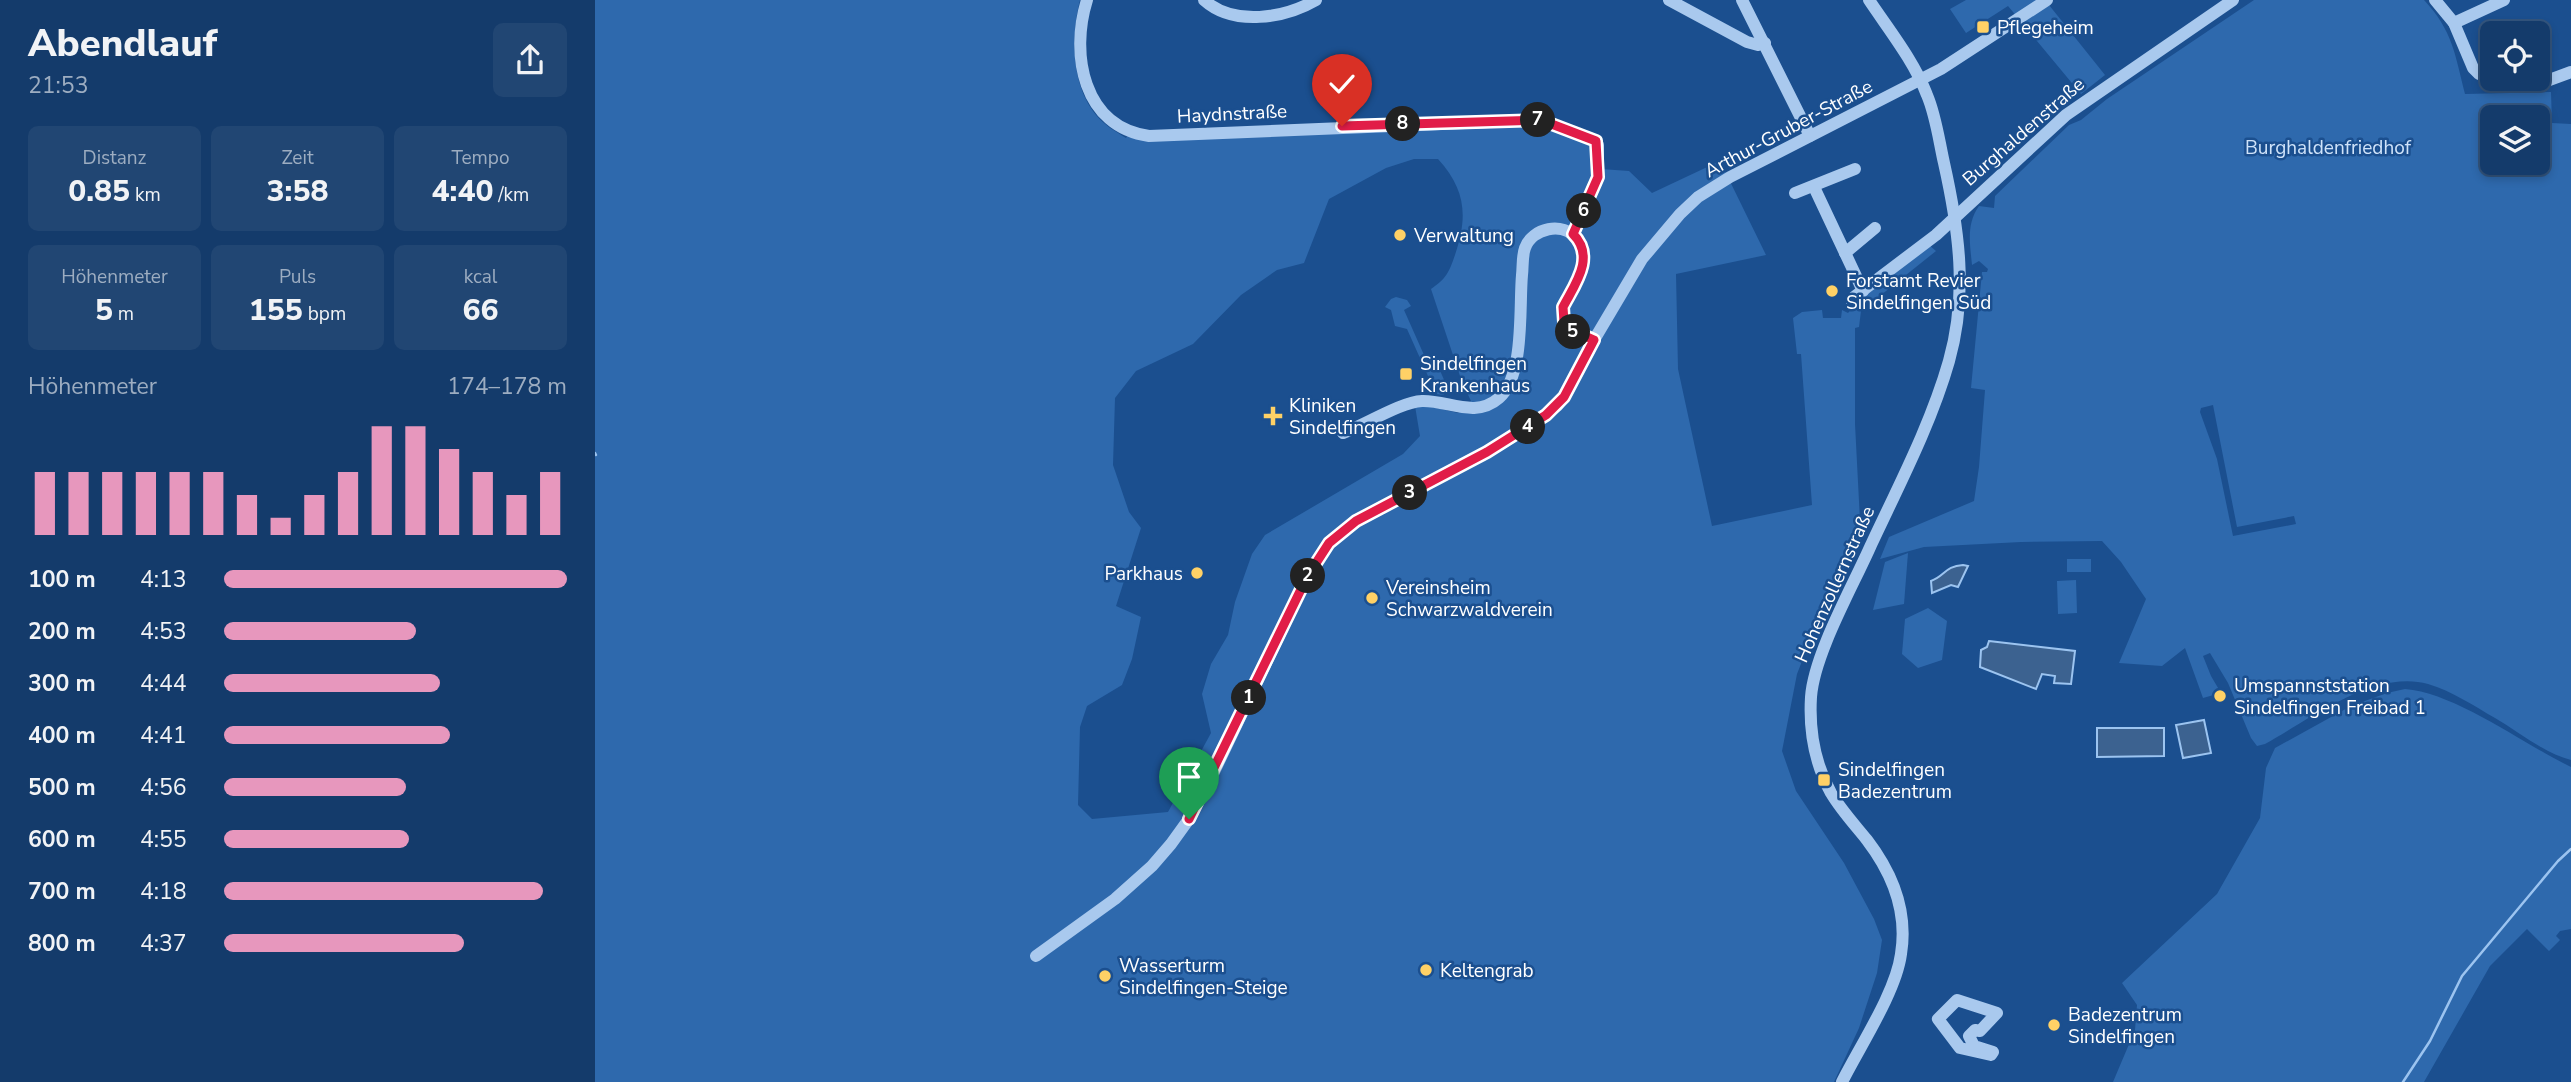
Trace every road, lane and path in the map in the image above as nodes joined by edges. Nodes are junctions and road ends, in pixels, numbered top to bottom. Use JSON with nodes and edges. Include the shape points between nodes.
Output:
{"nodes":[{"id":1,"x":1087,"y":0,"type":"edge"},
{"id":2,"x":1205,"y":0,"type":"edge"},
{"id":3,"x":1316,"y":0,"type":"edge"},
{"id":4,"x":1668,"y":0,"type":"edge"},
{"id":5,"x":1742,"y":0,"type":"edge"},
{"id":6,"x":1869,"y":0,"type":"edge"},
{"id":7,"x":2047,"y":0,"type":"edge"},
{"id":8,"x":2233,"y":0,"type":"edge"},
{"id":9,"x":2435,"y":0,"type":"edge"},
{"id":10,"x":2504,"y":0,"type":"edge"},
{"id":11,"x":2454,"y":23,"type":"junction"},
{"id":12,"x":1765,"y":43,"type":"junction"},
{"id":13,"x":2571,"y":72,"type":"edge"},
{"id":14,"x":2480,"y":74,"type":"edge"},
{"id":15,"x":2550,"y":79,"type":"edge"},
{"id":16,"x":1920,"y":80,"type":"junction"},
{"id":17,"x":1810,"y":136,"type":"junction"},
{"id":18,"x":1855,"y":169,"type":"dead end"},
{"id":19,"x":1814,"y":187,"type":"junction"},
{"id":20,"x":1795,"y":193,"type":"dead end"},
{"id":21,"x":1955,"y":215,"type":"junction"},
{"id":22,"x":1875,"y":228,"type":"dead end"},
{"id":23,"x":1573,"y":234,"type":"junction"},
{"id":24,"x":1845,"y":253,"type":"junction"},
{"id":25,"x":1863,"y":290,"type":"junction"},
{"id":26,"x":1852,"y":305,"type":"dead end"},
{"id":27,"x":1594,"y":340,"type":"junction"},
{"id":28,"x":1343,"y":433,"type":"dead end"},
{"id":29,"x":1037,"y":956,"type":"dead end"},
{"id":30,"x":1997,"y":1013,"type":"joint"},
{"id":31,"x":1842,"y":1082,"type":"edge"}],
"edges":[{"from":1,"to":23,"type":"street","name":"Haydnstraße","via":[[1081,32],[1086,80],[1093,103],[1119,127],[1149,136],[1547,121],[1598,145],[1598,177]]},
{"from":2,"to":3,"type":"street","via":[[1227,13],[1245,16],[1288,12]]},
{"from":4,"to":12,"type":"street","via":[[1747,42]]},
{"from":5,"to":12,"type":"street"},
{"from":6,"to":16,"type":"street","name":"Hohenzollernstraße"},
{"from":7,"to":16,"type":"street","name":"Arthur-Gruber-Straße"},
{"from":8,"to":21,"type":"street","name":"Burghaldenstraße","via":[[2080,104]]},
{"from":9,"to":11,"type":"street"},
{"from":10,"to":11,"type":"street"},
{"from":11,"to":14,"type":"street"},
{"from":12,"to":17,"type":"street"},
{"from":13,"to":15,"type":"street"},
{"from":16,"to":17,"type":"street","name":"Arthur-Gruber-Straße"},
{"from":16,"to":21,"type":"street","name":"Hohenzollernstraße","via":[[1929,98]]},
{"from":17,"to":27,"type":"street","name":"Arthur-Gruber-Straße","via":[[1730,177],[1680,214],[1642,259]]},
{"from":18,"to":19,"type":"street"},
{"from":19,"to":20,"type":"street"},
{"from":19,"to":24,"type":"street"},
{"from":21,"to":25,"type":"street","name":"Burghaldenstraße"},
{"from":21,"to":31,"type":"street","name":"Hohenzollernstraße","via":[[1961,256],[1960,298],[1949,363],[1824,649],[1811,694],[1815,754],[1824,780],[1887,870],[1903,921],[1901,954],[1892,984]]},
{"from":22,"to":24,"type":"street"},
{"from":23,"to":27,"type":"street","via":[[1582,248],[1584,265],[1563,307],[1564,322]]},
{"from":23,"to":28,"type":"street","via":[[1545,230],[1534,235],[1524,249],[1516,360],[1500,397],[1470,409],[1411,403]]},
{"from":24,"to":25,"type":"street"},
{"from":25,"to":26,"type":"street","name":"Burghaldenstraße"},
{"from":27,"to":29,"type":"street","name":"Arthur-Gruber-Straße","via":[[1564,397],[1546,415],[1475,459],[1356,521],[1329,543],[1307,577],[1189,819],[1152,866]]},
{"from":30,"to":30,"type":"street","via":[[1957,1000],[1938,1019],[1961,1048],[1991,1055],[1993,1052],[1974,1046],[1969,1036]]}]}
